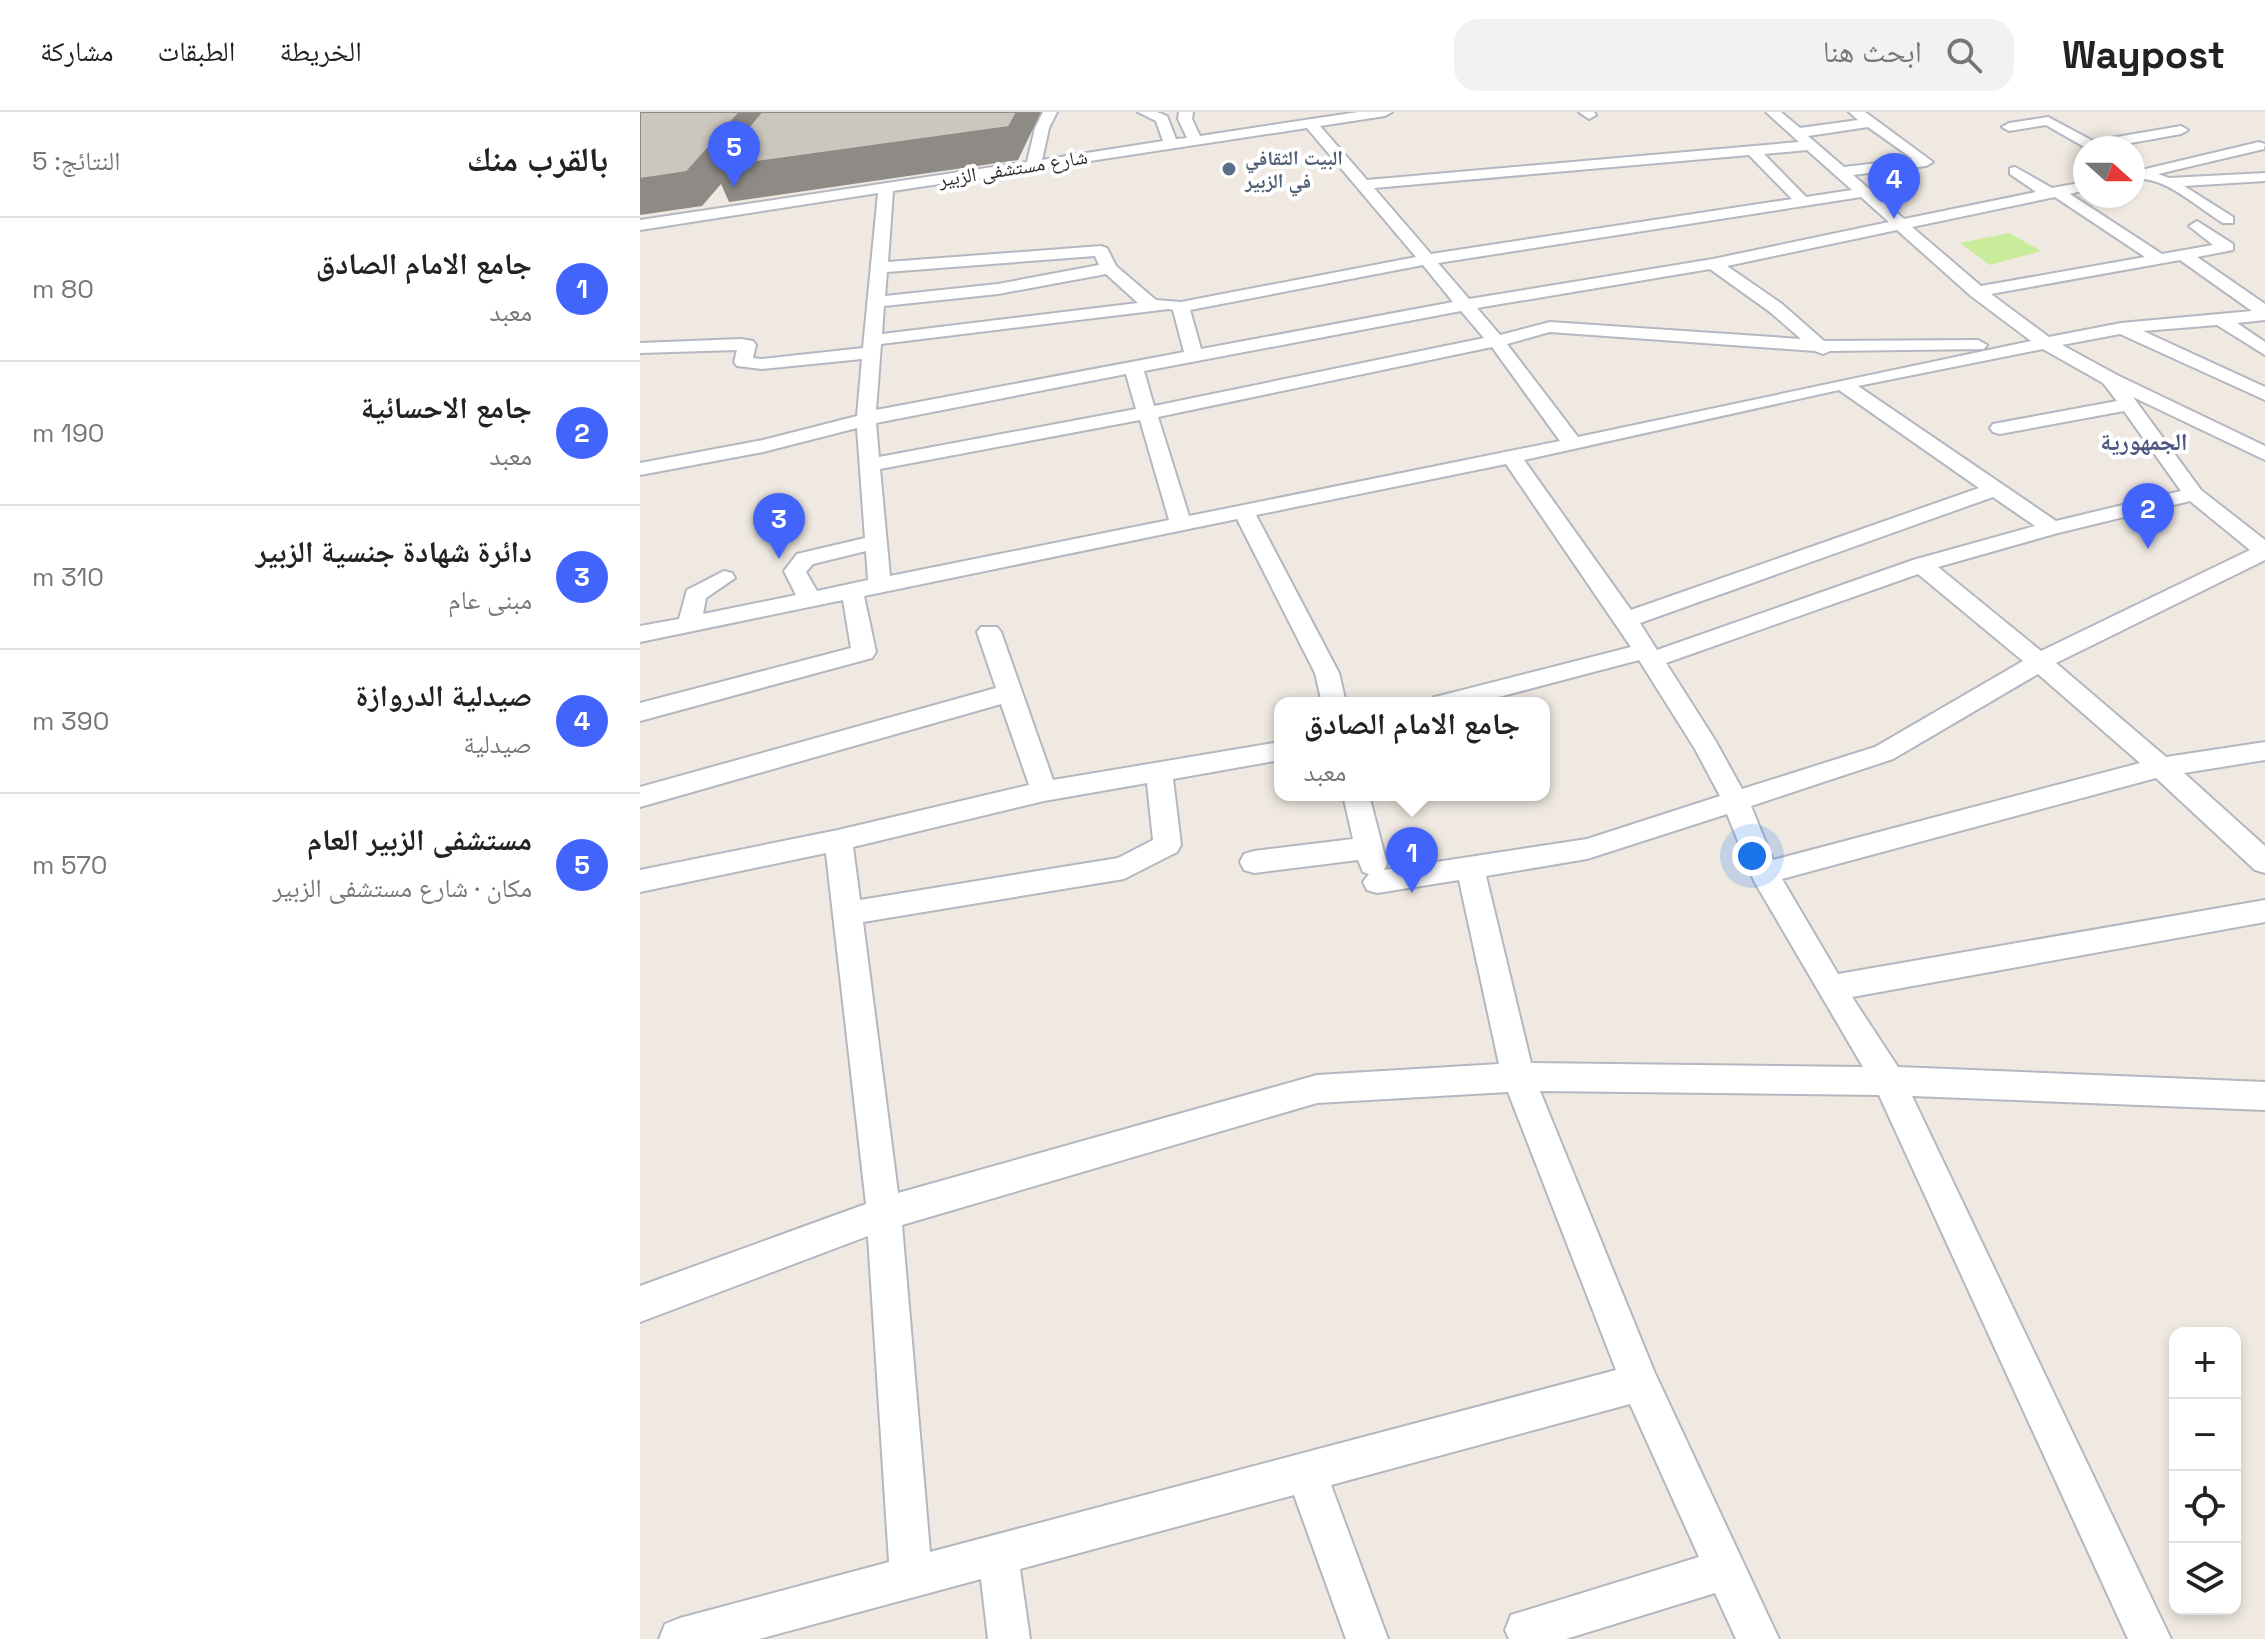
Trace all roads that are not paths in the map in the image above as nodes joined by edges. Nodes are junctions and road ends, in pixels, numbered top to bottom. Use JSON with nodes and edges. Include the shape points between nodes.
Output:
{"nodes":[{"id":1,"x":1050,"y":112,"type":"edge"},
{"id":2,"x":1186,"y":112,"type":"edge"},
{"id":3,"x":1385,"y":112,"type":"edge"},
{"id":4,"x":1773,"y":112,"type":"edge"},
{"id":5,"x":1856,"y":112,"type":"edge"},
{"id":6,"x":1150,"y":113,"type":"edge"},
{"id":7,"x":2161,"y":118,"type":"dead end"},
{"id":8,"x":1318,"y":119,"type":"edge"},
{"id":9,"x":1871,"y":122,"type":"junction"},
{"id":10,"x":2009,"y":127,"type":"dead end"},
{"id":11,"x":1797,"y":133,"type":"junction"},
{"id":12,"x":2075,"y":136,"type":"edge"},
{"id":13,"x":2145,"y":137,"type":"edge"},
{"id":14,"x":1195,"y":141,"type":"junction"},
{"id":15,"x":1171,"y":144,"type":"junction"},
{"id":16,"x":1812,"y":145,"type":"junction"},
{"id":17,"x":2259,"y":146,"type":"dead end"},
{"id":18,"x":1752,"y":150,"type":"junction"},
{"id":19,"x":1034,"y":165,"type":"junction"},
{"id":20,"x":2015,"y":171,"type":"dead end"},
{"id":21,"x":2145,"y":171,"type":"edge"},
{"id":22,"x":1843,"y":172,"type":"junction"},
{"id":23,"x":2145,"y":176,"type":"edge"},
{"id":24,"x":2265,"y":177,"type":"edge"},
{"id":25,"x":2168,"y":182,"type":"junction"},
{"id":26,"x":1362,"y":185,"type":"junction"},
{"id":27,"x":886,"y":187,"type":"junction"},
{"id":28,"x":2073,"y":189,"type":"edge"},
{"id":29,"x":725,"y":192,"type":"edge"},
{"id":30,"x":1867,"y":192,"type":"junction"},
{"id":31,"x":2054,"y":193,"type":"junction"},
{"id":32,"x":1802,"y":201,"type":"junction"},
{"id":33,"x":707,"y":215,"type":"junction"},
{"id":34,"x":640,"y":225,"type":"edge"},
{"id":35,"x":1904,"y":226,"type":"junction"},
{"id":36,"x":2186,"y":257,"type":"junction"},
{"id":37,"x":1426,"y":260,"type":"junction"},
{"id":38,"x":2162,"y":261,"type":"junction"},
{"id":39,"x":1713,"y":264,"type":"junction"},
{"id":40,"x":879,"y":268,"type":"junction"},
{"id":41,"x":1109,"y":268,"type":"junction"},
{"id":42,"x":1977,"y":292,"type":"junction"},
{"id":43,"x":876,"y":302,"type":"junction"},
{"id":44,"x":1463,"y":305,"type":"junction"},
{"id":45,"x":1152,"y":306,"type":"junction"},
{"id":46,"x":1181,"y":307,"type":"junction"},
{"id":47,"x":2265,"y":313,"type":"edge"},
{"id":48,"x":2220,"y":319,"type":"junction"},
{"id":49,"x":2121,"y":328,"type":"junction"},
{"id":50,"x":1496,"y":341,"type":"junction"},
{"id":51,"x":2047,"y":344,"type":"junction"},
{"id":52,"x":1819,"y":346,"type":"junction"},
{"id":53,"x":872,"y":347,"type":"junction"},
{"id":54,"x":640,"y":348,"type":"edge"},
{"id":55,"x":2265,"y":350,"type":"edge"},
{"id":56,"x":1194,"y":356,"type":"junction"},
{"id":57,"x":1133,"y":366,"type":"junction"},
{"id":58,"x":2110,"y":379,"type":"junction"},
{"id":59,"x":1851,"y":382,"type":"junction"},
{"id":60,"x":2265,"y":394,"type":"edge"},
{"id":61,"x":2127,"y":405,"type":"junction"},
{"id":62,"x":1147,"y":413,"type":"junction"},
{"id":63,"x":866,"y":420,"type":"junction"},
{"id":64,"x":2000,"y":428,"type":"dead end"},
{"id":65,"x":1573,"y":444,"type":"junction"},
{"id":66,"x":2265,"y":454,"type":"edge"},
{"id":67,"x":1511,"y":456,"type":"junction"},
{"id":68,"x":870,"y":465,"type":"junction"},
{"id":69,"x":640,"y":469,"type":"edge"},
{"id":70,"x":1995,"y":489,"type":"junction"},
{"id":71,"x":2194,"y":494,"type":"junction"},
{"id":72,"x":1243,"y":510,"type":"junction"},
{"id":73,"x":1180,"y":522,"type":"junction"},
{"id":74,"x":2052,"y":528,"type":"junction"},
{"id":75,"x":876,"y":542,"type":"junction"},
{"id":76,"x":2265,"y":551,"type":"edge"},
{"id":77,"x":1921,"y":565,"type":"junction"},
{"id":78,"x":724,"y":578,"type":"dead end"},
{"id":79,"x":880,"y":584,"type":"junction"},
{"id":80,"x":852,"y":590,"type":"junction"},
{"id":81,"x":809,"y":598,"type":"junction"},
{"id":82,"x":1626,"y":620,"type":"junction"},
{"id":83,"x":689,"y":624,"type":"junction"},
{"id":84,"x":989,"y":632,"type":"dead end"},
{"id":85,"x":640,"y":634,"type":"edge"},
{"id":86,"x":1648,"y":655,"type":"junction"},
{"id":87,"x":2041,"y":661,"type":"junction"},
{"id":88,"x":1010,"y":693,"type":"junction"},
{"id":89,"x":1333,"y":697,"type":"edge"},
{"id":90,"x":1469,"y":697,"type":"edge"},
{"id":91,"x":640,"y":712,"type":"edge"},
{"id":92,"x":2265,"y":751,"type":"edge"},
{"id":93,"x":1274,"y":752,"type":"edge"},
{"id":94,"x":2163,"y":767,"type":"junction"},
{"id":95,"x":1159,"y":771,"type":"junction"},
{"id":96,"x":1044,"y":791,"type":"junction"},
{"id":97,"x":640,"y":797,"type":"edge"},
{"id":98,"x":1357,"y":801,"type":"edge"},
{"id":99,"x":1736,"y":802,"type":"junction"},
{"id":100,"x":838,"y":840,"type":"junction"},
{"id":101,"x":1369,"y":848,"type":"junction"},
{"id":102,"x":1254,"y":862,"type":"dead end"},
{"id":103,"x":2265,"y":862,"type":"edge"},
{"id":104,"x":1470,"y":867,"type":"junction"},
{"id":105,"x":1764,"y":873,"type":"junction"},
{"id":106,"x":640,"y":881,"type":"edge"},
{"id":107,"x":2265,"y":911,"type":"edge"},
{"id":108,"x":847,"y":913,"type":"junction"},
{"id":109,"x":1830,"y":988,"type":"junction"},
{"id":110,"x":1518,"y":1077,"type":"junction"},
{"id":111,"x":1889,"y":1081,"type":"junction"},
{"id":112,"x":2265,"y":1096,"type":"edge"},
{"id":113,"x":884,"y":1214,"type":"junction"},
{"id":114,"x":640,"y":1304,"type":"edge"},
{"id":115,"x":1640,"y":1383,"type":"junction"},
{"id":116,"x":1306,"y":1472,"type":"junction"},
{"id":117,"x":998,"y":1554,"type":"junction"},
{"id":118,"x":1727,"y":1569,"type":"junction"},
{"id":119,"x":911,"y":1577,"type":"junction"},
{"id":120,"x":1526,"y":1630,"type":"dead end"},
{"id":121,"x":680,"y":1639,"type":"edge"},
{"id":122,"x":1009,"y":1639,"type":"edge"},
{"id":123,"x":1367,"y":1639,"type":"edge"},
{"id":124,"x":1758,"y":1639,"type":"edge"},
{"id":125,"x":2150,"y":1639,"type":"edge"}],
"edges":[{"from":1,"to":19,"type":"street"},
{"from":2,"to":6,"type":"street"},
{"from":2,"to":14,"type":"street"},
{"from":3,"to":8,"type":"street","name":"شارع مستشفى الزبير"},
{"from":4,"to":11,"type":"street"},
{"from":5,"to":9,"type":"street"},
{"from":6,"to":15,"type":"street","via":[[1162,119]]},
{"from":7,"to":13,"type":"street","via":[[2181,130]]},
{"from":8,"to":14,"type":"street","name":"شارع مستشفى الزبير"},
{"from":8,"to":26,"type":"street"},
{"from":9,"to":11,"type":"street"},
{"from":9,"to":22,"type":"street","via":[[1926,162]]},
{"from":10,"to":12,"type":"street","via":[[2048,121]]},
{"from":11,"to":16,"type":"street"},
{"from":14,"to":15,"type":"street","name":"شارع مستشفى الزبير"},
{"from":15,"to":19,"type":"street","name":"شارع مستشفى الزبير"},
{"from":16,"to":18,"type":"street"},
{"from":16,"to":22,"type":"street"},
{"from":17,"to":21,"type":"street"},
{"from":18,"to":26,"type":"street"},
{"from":18,"to":32,"type":"street"},
{"from":19,"to":27,"type":"street","name":"شارع مستشفى الزبير"},
{"from":20,"to":31,"type":"street"},
{"from":22,"to":30,"type":"street"},
{"from":23,"to":25,"type":"street"},
{"from":24,"to":25,"type":"street"},
{"from":25,"to":36,"type":"street","via":[[2228,220],[2197,226],[2227,247]]},
{"from":26,"to":37,"type":"street"},
{"from":27,"to":33,"type":"street","name":"شارع مستشفى الزبير"},
{"from":27,"to":40,"type":"street"},
{"from":28,"to":31,"type":"street"},
{"from":29,"to":33,"type":"street"},
{"from":30,"to":32,"type":"street"},
{"from":30,"to":35,"type":"street"},
{"from":31,"to":35,"type":"street"},
{"from":31,"to":38,"type":"street"},
{"from":32,"to":37,"type":"street"},
{"from":33,"to":34,"type":"street","name":"شارع مستشفى الزبير"},
{"from":35,"to":39,"type":"street"},
{"from":35,"to":42,"type":"street"},
{"from":36,"to":38,"type":"street"},
{"from":36,"to":47,"type":"street"},
{"from":37,"to":44,"type":"street"},
{"from":37,"to":46,"type":"street"},
{"from":38,"to":42,"type":"street"},
{"from":39,"to":44,"type":"street"},
{"from":39,"to":52,"type":"street"},
{"from":40,"to":41,"type":"street","via":[[1101,251]]},
{"from":40,"to":43,"type":"street"},
{"from":41,"to":43,"type":"street","via":[[998,289]]},
{"from":41,"to":45,"type":"street"},
{"from":42,"to":51,"type":"street"},
{"from":43,"to":53,"type":"street"},
{"from":44,"to":50,"type":"street"},
{"from":44,"to":56,"type":"street"},
{"from":45,"to":46,"type":"street"},
{"from":45,"to":53,"type":"street"},
{"from":46,"to":56,"type":"street"},
{"from":47,"to":48,"type":"street"},
{"from":48,"to":49,"type":"street"},
{"from":48,"to":55,"type":"street"},
{"from":49,"to":51,"type":"street"},
{"from":49,"to":60,"type":"street"},
{"from":50,"to":52,"type":"street","via":[[1550,327]]},
{"from":50,"to":62,"type":"street"},
{"from":50,"to":65,"type":"street"},
{"from":51,"to":52,"type":"street"},
{"from":51,"to":58,"type":"street"},
{"from":51,"to":59,"type":"street"},
{"from":52,"to":59,"type":"street"},
{"from":53,"to":54,"type":"street","via":[[762,364],[743,362],[747,345],[741,344]]},
{"from":53,"to":63,"type":"street"},
{"from":56,"to":57,"type":"street"},
{"from":57,"to":62,"type":"street"},
{"from":57,"to":63,"type":"street"},
{"from":58,"to":61,"type":"street"},
{"from":58,"to":66,"type":"street"},
{"from":59,"to":65,"type":"street"},
{"from":59,"to":70,"type":"street"},
{"from":61,"to":64,"type":"street"},
{"from":61,"to":71,"type":"street"},
{"from":62,"to":68,"type":"street"},
{"from":62,"to":73,"type":"street"},
{"from":63,"to":68,"type":"street"},
{"from":63,"to":69,"type":"street","via":[[730,454]]},
{"from":65,"to":67,"type":"street"},
{"from":67,"to":72,"type":"street"},
{"from":67,"to":82,"type":"street"},
{"from":68,"to":75,"type":"street"},
{"from":70,"to":74,"type":"street"},
{"from":70,"to":82,"type":"street"},
{"from":71,"to":74,"type":"street"},
{"from":71,"to":76,"type":"street"},
{"from":72,"to":73,"type":"street"},
{"from":72,"to":89,"type":"street","via":[[1327,673]]},
{"from":73,"to":79,"type":"street"},
{"from":74,"to":77,"type":"street"},
{"from":75,"to":79,"type":"street"},
{"from":75,"to":81,"type":"street","via":[[805,559],[795,571]]},
{"from":76,"to":87,"type":"street"},
{"from":77,"to":86,"type":"street"},
{"from":77,"to":87,"type":"street"},
{"from":78,"to":83,"type":"street","via":[[695,595]]},
{"from":79,"to":80,"type":"street"},
{"from":80,"to":81,"type":"street"},
{"from":80,"to":91,"type":"street","via":[[864,652]]},
{"from":81,"to":83,"type":"street"},
{"from":82,"to":86,"type":"street"},
{"from":83,"to":85,"type":"street"},
{"from":84,"to":88,"type":"street"},
{"from":86,"to":90,"type":"street"},
{"from":86,"to":99,"type":"street"},
{"from":87,"to":94,"type":"street"},
{"from":87,"to":99,"type":"street","via":[[1884,753]]},
{"from":88,"to":96,"type":"street"},
{"from":88,"to":97,"type":"street"},
{"from":92,"to":94,"type":"street"},
{"from":93,"to":95,"type":"street"},
{"from":94,"to":103,"type":"street"},
{"from":94,"to":105,"type":"street"},
{"from":95,"to":96,"type":"street"},
{"from":95,"to":108,"type":"street","via":[[1167,845],[1124,868]]},
{"from":96,"to":100,"type":"street"},
{"from":98,"to":101,"type":"street"},
{"from":99,"to":104,"type":"street","via":[[1587,849]]},
{"from":99,"to":105,"type":"street"},
{"from":100,"to":106,"type":"street"},
{"from":100,"to":108,"type":"street"},
{"from":101,"to":102,"type":"street"},
{"from":101,"to":104,"type":"street","via":[[1378,888]]},
{"from":104,"to":110,"type":"street"},
{"from":105,"to":109,"type":"street"},
{"from":107,"to":109,"type":"street"},
{"from":108,"to":113,"type":"street"},
{"from":109,"to":111,"type":"street"},
{"from":110,"to":111,"type":"street"},
{"from":110,"to":113,"type":"street","via":[[1317,1089]]},
{"from":110,"to":115,"type":"street"},
{"from":111,"to":112,"type":"street"},
{"from":111,"to":125,"type":"street"},
{"from":113,"to":114,"type":"street"},
{"from":113,"to":119,"type":"street"},
{"from":115,"to":116,"type":"street"},
{"from":115,"to":118,"type":"street"},
{"from":116,"to":117,"type":"street"},
{"from":116,"to":123,"type":"street"},
{"from":117,"to":119,"type":"street"},
{"from":117,"to":122,"type":"street"},
{"from":118,"to":120,"type":"street"},
{"from":118,"to":124,"type":"street"},
{"from":119,"to":121,"type":"street"}]}
